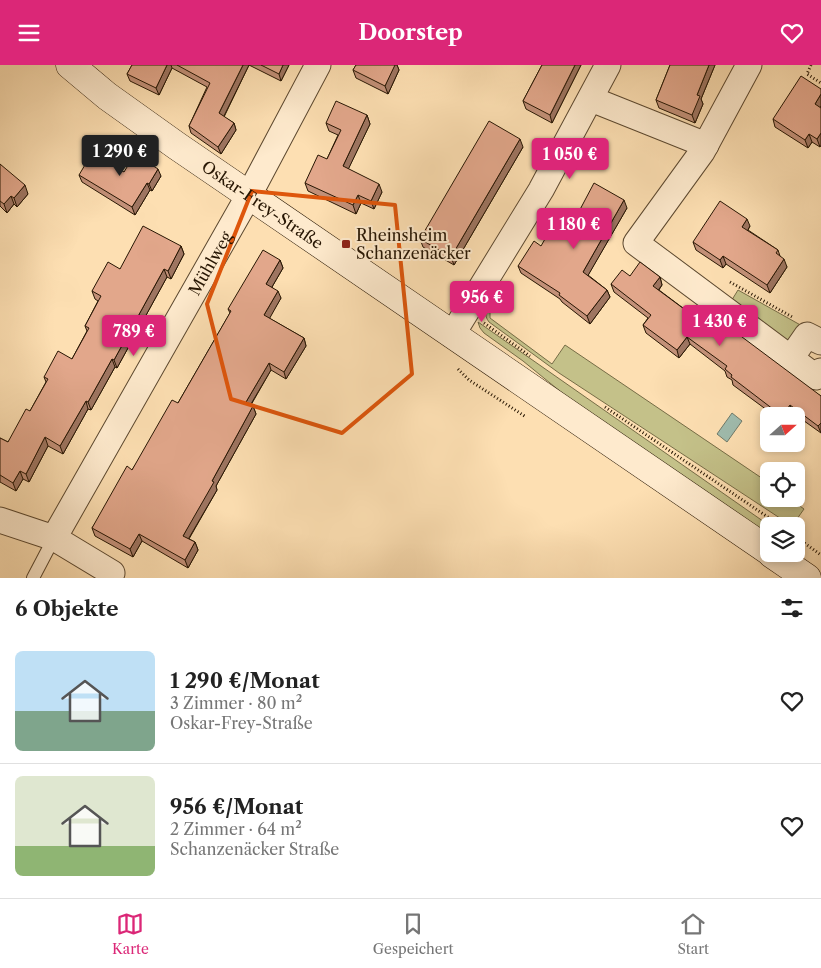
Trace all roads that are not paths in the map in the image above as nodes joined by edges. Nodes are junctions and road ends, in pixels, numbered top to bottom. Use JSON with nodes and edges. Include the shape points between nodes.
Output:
{"nodes":[{"id":1,"x":70,"y":65,"type":"edge"},
{"id":2,"x":318,"y":65,"type":"edge"},
{"id":3,"x":608,"y":65,"type":"edge"},
{"id":4,"x":749,"y":65,"type":"edge"},
{"id":5,"x":591,"y":99,"type":"junction"},
{"id":6,"x":706,"y":145,"type":"junction"},
{"id":7,"x":249,"y":195,"type":"junction"},
{"id":8,"x":452,"y":335,"type":"junction"},
{"id":9,"x":821,"y":342,"type":"edge"},
{"id":10,"x":791,"y":358,"type":"junction"},
{"id":11,"x":821,"y":371,"type":"edge"},
{"id":12,"x":0,"y":520,"type":"edge"},
{"id":13,"x":54,"y":538,"type":"junction"},
{"id":14,"x":760,"y":545,"type":"edge"},
{"id":15,"x":784,"y":562,"type":"edge"},
{"id":16,"x":112,"y":573,"type":"dead end"},
{"id":17,"x":33,"y":578,"type":"edge"},
{"id":18,"x":807,"y":578,"type":"edge"}],
"edges":[{"from":1,"to":7,"type":"street","name":"Oskar-Frey-Straße","via":[[107,96]]},
{"from":2,"to":7,"type":"street","name":"Mühlweg"},
{"from":3,"to":5,"type":"street"},
{"from":4,"to":6,"type":"street"},
{"from":5,"to":6,"type":"street"},
{"from":5,"to":8,"type":"street","via":[[541,189]]},
{"from":6,"to":10,"type":"street","via":[[636,243]]},
{"from":7,"to":8,"type":"street","name":"Oskar-Frey-Straße"},
{"from":7,"to":13,"type":"street","name":"Mühlweg"},
{"from":8,"to":14,"type":"street","name":"Oskar-Frey-Straße"},
{"from":9,"to":10,"type":"street","via":[[808,335]]},
{"from":10,"to":11,"type":"street","via":[[816,377]]},
{"from":12,"to":13,"type":"street"},
{"from":13,"to":16,"type":"street"},
{"from":13,"to":17,"type":"lane"},
{"from":15,"to":18,"type":"street"}]}
